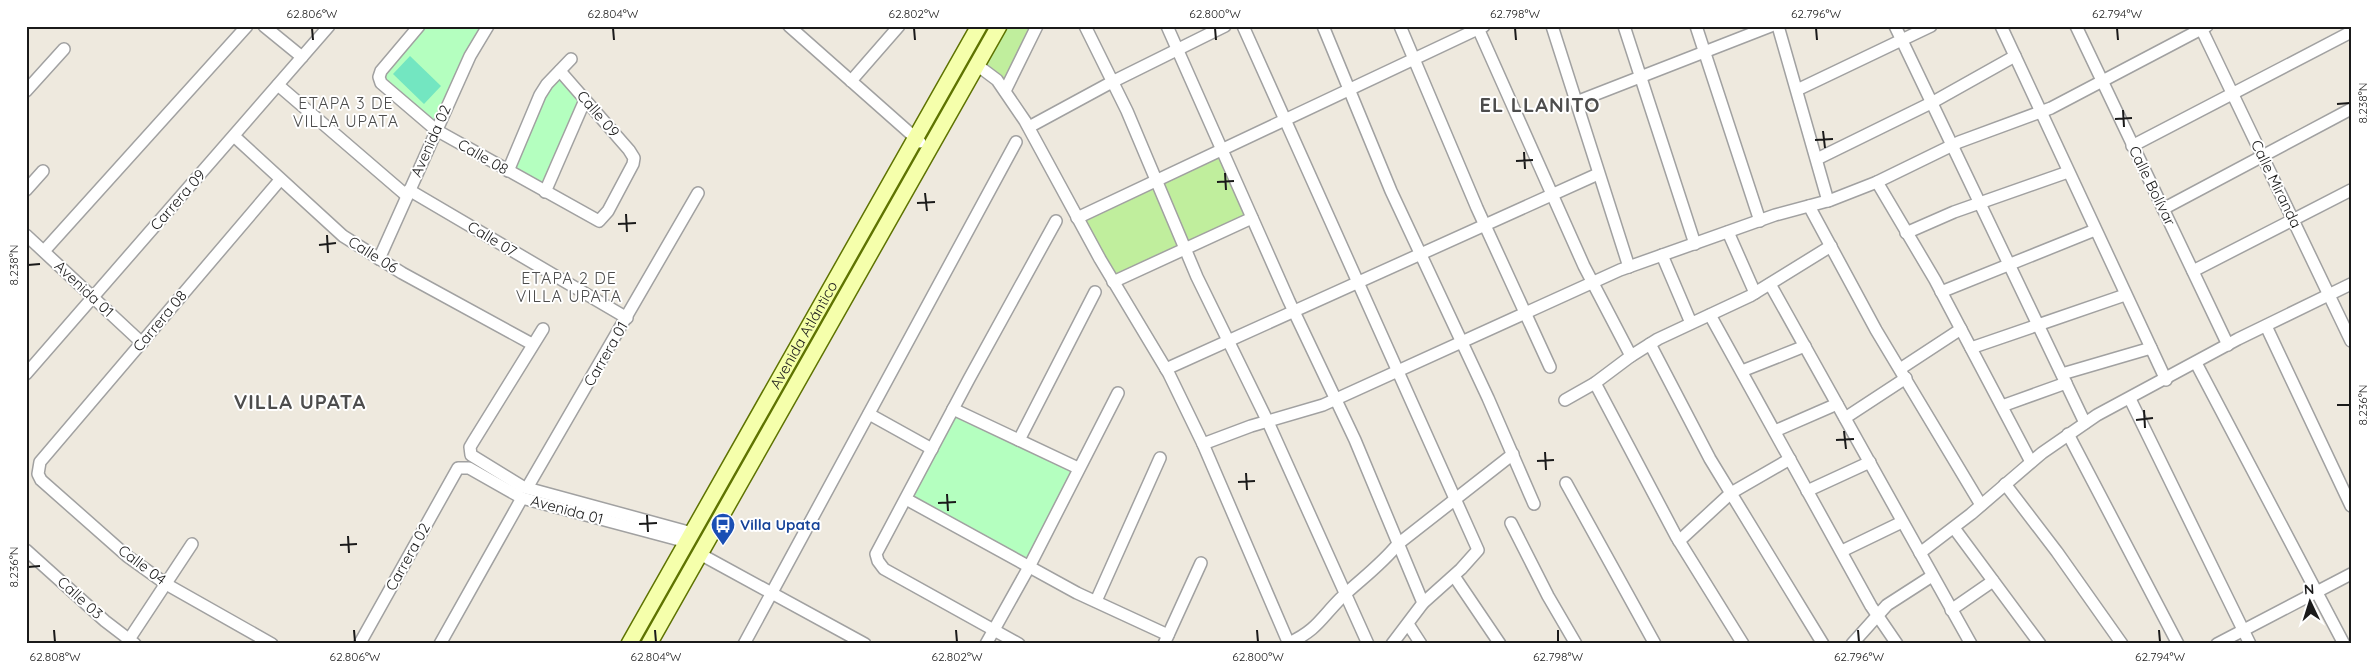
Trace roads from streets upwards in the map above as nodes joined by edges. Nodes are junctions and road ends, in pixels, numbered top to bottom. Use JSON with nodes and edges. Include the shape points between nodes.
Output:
{"nodes":[{"id":1,"x":247,"y":26,"type":"edge"},
{"id":2,"x":264,"y":26,"type":"edge"},
{"id":3,"x":329,"y":26,"type":"edge"},
{"id":4,"x":419,"y":26,"type":"edge"},
{"id":5,"x":488,"y":26,"type":"edge"},
{"id":6,"x":789,"y":26,"type":"edge"},
{"id":7,"x":899,"y":26,"type":"edge"},
{"id":8,"x":979,"y":26,"type":"edge"},
{"id":9,"x":998,"y":26,"type":"edge"},
{"id":10,"x":1037,"y":26,"type":"edge"},
{"id":11,"x":1084,"y":26,"type":"edge"},
{"id":12,"x":1167,"y":26,"type":"edge"},
{"id":13,"x":1225,"y":26,"type":"edge"},
{"id":14,"x":1243,"y":26,"type":"edge"},
{"id":15,"x":1323,"y":26,"type":"edge"},
{"id":16,"x":1400,"y":26,"type":"edge"},
{"id":17,"x":1552,"y":26,"type":"edge"},
{"id":18,"x":1624,"y":26,"type":"edge"},
{"id":19,"x":1696,"y":26,"type":"edge"},
{"id":20,"x":1771,"y":26,"type":"edge"},
{"id":21,"x":1778,"y":26,"type":"edge"},
{"id":22,"x":1895,"y":26,"type":"edge"},
{"id":23,"x":1931,"y":26,"type":"edge"},
{"id":24,"x":2000,"y":26,"type":"edge"},
{"id":25,"x":2076,"y":26,"type":"edge"},
{"id":26,"x":1480,"y":27,"type":"edge"},
{"id":27,"x":2203,"y":27,"type":"edge"},
{"id":28,"x":2351,"y":32,"type":"edge"},
{"id":29,"x":1902,"y":41,"type":"junction"},
{"id":30,"x":64,"y":49,"type":"dead end"},
{"id":31,"x":1177,"y":50,"type":"junction"},
{"id":32,"x":1704,"y":51,"type":"junction"},
{"id":33,"x":2014,"y":56,"type":"junction"},
{"id":34,"x":302,"y":57,"type":"junction"},
{"id":35,"x":571,"y":59,"type":"dead end"},
{"id":36,"x":1414,"y":59,"type":"junction"},
{"id":37,"x":977,"y":65,"type":"junction"},
{"id":38,"x":560,"y":70,"type":"junction"},
{"id":39,"x":1640,"y":77,"type":"junction"},
{"id":40,"x":851,"y":81,"type":"junction"},
{"id":41,"x":1112,"y":82,"type":"junction"},
{"id":42,"x":2102,"y":82,"type":"junction"},
{"id":43,"x":278,"y":85,"type":"junction"},
{"id":44,"x":1349,"y":88,"type":"junction"},
{"id":45,"x":1797,"y":90,"type":"junction"},
{"id":46,"x":26,"y":91,"type":"edge"},
{"id":47,"x":1005,"y":91,"type":"junction"},
{"id":48,"x":2232,"y":92,"type":"junction"},
{"id":49,"x":585,"y":100,"type":"junction"},
{"id":50,"x":1576,"y":102,"type":"junction"},
{"id":51,"x":1933,"y":102,"type":"junction"},
{"id":52,"x":2351,"y":109,"type":"edge"},
{"id":53,"x":2041,"y":112,"type":"junction"},
{"id":54,"x":1285,"y":121,"type":"junction"},
{"id":55,"x":1029,"y":127,"type":"junction"},
{"id":56,"x":436,"y":130,"type":"junction"},
{"id":57,"x":234,"y":137,"type":"junction"},
{"id":58,"x":916,"y":138,"type":"junction"},
{"id":59,"x":1016,"y":142,"type":"dead end"},
{"id":60,"x":1953,"y":145,"type":"junction"},
{"id":61,"x":2132,"y":146,"type":"junction"},
{"id":62,"x":929,"y":149,"type":"junction"},
{"id":63,"x":1222,"y":150,"type":"junction"},
{"id":64,"x":2263,"y":157,"type":"junction"},
{"id":65,"x":1817,"y":159,"type":"junction"},
{"id":66,"x":43,"y":171,"type":"dead end"},
{"id":67,"x":508,"y":171,"type":"junction"},
{"id":68,"x":2068,"y":172,"type":"junction"},
{"id":69,"x":1598,"y":174,"type":"junction"},
{"id":70,"x":280,"y":180,"type":"junction"},
{"id":71,"x":1158,"y":180,"type":"junction"},
{"id":72,"x":1877,"y":182,"type":"junction"},
{"id":73,"x":26,"y":190,"type":"edge"},
{"id":74,"x":2351,"y":190,"type":"edge"},
{"id":75,"x":545,"y":192,"type":"junction"},
{"id":76,"x":408,"y":193,"type":"junction"},
{"id":77,"x":698,"y":193,"type":"dead end"},
{"id":78,"x":1550,"y":194,"type":"junction"},
{"id":79,"x":1828,"y":201,"type":"junction"},
{"id":80,"x":1980,"y":202,"type":"junction"},
{"id":81,"x":1809,"y":206,"type":"junction"},
{"id":82,"x":2163,"y":209,"type":"junction"},
{"id":83,"x":1077,"y":218,"type":"junction"},
{"id":84,"x":1252,"y":218,"type":"junction"},
{"id":85,"x":602,"y":220,"type":"joint"},
{"id":86,"x":2293,"y":220,"type":"junction"},
{"id":87,"x":1056,"y":221,"type":"dead end"},
{"id":88,"x":1760,"y":221,"type":"junction"},
{"id":89,"x":1484,"y":224,"type":"junction"},
{"id":90,"x":2095,"y":230,"type":"junction"},
{"id":91,"x":1728,"y":232,"type":"junction"},
{"id":92,"x":1906,"y":233,"type":"junction"},
{"id":93,"x":26,"y":235,"type":"edge"},
{"id":94,"x":1694,"y":244,"type":"junction"},
{"id":95,"x":1831,"y":246,"type":"junction"},
{"id":96,"x":1185,"y":247,"type":"junction"},
{"id":97,"x":44,"y":251,"type":"junction"},
{"id":98,"x":1420,"y":254,"type":"junction"},
{"id":99,"x":1662,"y":255,"type":"junction"},
{"id":100,"x":379,"y":259,"type":"junction"},
{"id":101,"x":2010,"y":263,"type":"junction"},
{"id":102,"x":1629,"y":267,"type":"junction"},
{"id":103,"x":2193,"y":271,"type":"junction"},
{"id":104,"x":1592,"y":281,"type":"junction"},
{"id":105,"x":1113,"y":282,"type":"junction"},
{"id":106,"x":1356,"y":282,"type":"junction"},
{"id":107,"x":1770,"y":284,"type":"junction"},
{"id":108,"x":2351,"y":284,"type":"edge"},
{"id":109,"x":1095,"y":292,"type":"dead end"},
{"id":110,"x":1941,"y":292,"type":"junction"},
{"id":111,"x":1755,"y":293,"type":"junction"},
{"id":112,"x":2329,"y":294,"type":"junction"},
{"id":113,"x":2125,"y":295,"type":"junction"},
{"id":114,"x":93,"y":297,"type":"junction"},
{"id":115,"x":1293,"y":311,"type":"junction"},
{"id":116,"x":1524,"y":313,"type":"junction"},
{"id":117,"x":1710,"y":315,"type":"junction"},
{"id":118,"x":626,"y":318,"type":"junction"},
{"id":119,"x":1691,"y":323,"type":"junction"},
{"id":120,"x":2038,"y":324,"type":"junction"},
{"id":121,"x":2266,"y":326,"type":"junction"},
{"id":122,"x":543,"y":329,"type":"dead end"},
{"id":123,"x":1961,"y":329,"type":"junction"},
{"id":124,"x":1228,"y":340,"type":"junction"},
{"id":125,"x":2351,"y":341,"type":"edge"},
{"id":126,"x":142,"y":343,"type":"junction"},
{"id":127,"x":1462,"y":343,"type":"junction"},
{"id":128,"x":532,"y":344,"type":"junction"},
{"id":129,"x":1650,"y":344,"type":"junction"},
{"id":130,"x":2228,"y":345,"type":"junction"},
{"id":131,"x":1805,"y":346,"type":"junction"},
{"id":132,"x":1971,"y":348,"type":"junction"},
{"id":133,"x":2151,"y":348,"type":"junction"},
{"id":134,"x":1631,"y":356,"type":"junction"},
{"id":135,"x":2196,"y":363,"type":"junction"},
{"id":136,"x":1550,"y":367,"type":"dead end"},
{"id":137,"x":1166,"y":369,"type":"junction"},
{"id":138,"x":1397,"y":371,"type":"junction"},
{"id":139,"x":1742,"y":371,"type":"junction"},
{"id":140,"x":1903,"y":373,"type":"junction"},
{"id":141,"x":26,"y":374,"type":"edge"},
{"id":142,"x":2064,"y":379,"type":"junction"},
{"id":143,"x":2166,"y":380,"type":"junction"},
{"id":144,"x":1595,"y":383,"type":"junction"},
{"id":145,"x":1118,"y":393,"type":"dead end"},
{"id":146,"x":2130,"y":398,"type":"junction"},
{"id":147,"x":1335,"y":399,"type":"junction"},
{"id":148,"x":1565,"y":400,"type":"dead end"},
{"id":149,"x":1837,"y":404,"type":"junction"},
{"id":150,"x":2002,"y":406,"type":"junction"},
{"id":151,"x":954,"y":409,"type":"junction"},
{"id":152,"x":869,"y":414,"type":"junction"},
{"id":153,"x":1845,"y":418,"type":"junction"},
{"id":154,"x":1268,"y":422,"type":"junction"},
{"id":155,"x":2085,"y":423,"type":"junction"},
{"id":156,"x":1775,"y":431,"type":"junction"},
{"id":157,"x":2068,"y":434,"type":"junction"},
{"id":158,"x":1019,"y":440,"type":"junction"},
{"id":159,"x":1203,"y":444,"type":"junction"},
{"id":160,"x":932,"y":449,"type":"junction"},
{"id":161,"x":1513,"y":454,"type":"junction"},
{"id":162,"x":1160,"y":458,"type":"dead end"},
{"id":163,"x":1790,"y":459,"type":"junction"},
{"id":164,"x":40,"y":462,"type":"joint"},
{"id":165,"x":1870,"y":462,"type":"junction"},
{"id":166,"x":2031,"y":462,"type":"junction"},
{"id":167,"x":1078,"y":468,"type":"junction"},
{"id":168,"x":455,"y":472,"type":"joint"},
{"id":169,"x":1566,"y":483,"type":"dead end"},
{"id":170,"x":2005,"y":484,"type":"junction"},
{"id":171,"x":1807,"y":491,"type":"junction"},
{"id":172,"x":1731,"y":492,"type":"junction"},
{"id":173,"x":525,"y":493,"type":"junction"},
{"id":174,"x":906,"y":499,"type":"junction"},
{"id":175,"x":1455,"y":499,"type":"junction"},
{"id":176,"x":1534,"y":504,"type":"dead end"},
{"id":177,"x":1981,"y":505,"type":"junction"},
{"id":178,"x":2351,"y":506,"type":"edge"},
{"id":179,"x":1902,"y":522,"type":"junction"},
{"id":180,"x":1511,"y":523,"type":"dead end"},
{"id":181,"x":1954,"y":528,"type":"junction"},
{"id":182,"x":689,"y":538,"type":"junction"},
{"id":183,"x":1679,"y":541,"type":"junction"},
{"id":184,"x":192,"y":544,"type":"dead end"},
{"id":185,"x":1398,"y":544,"type":"junction"},
{"id":186,"x":26,"y":550,"type":"edge"},
{"id":187,"x":1842,"y":551,"type":"junction"},
{"id":188,"x":1920,"y":553,"type":"junction"},
{"id":189,"x":700,"y":554,"type":"junction"},
{"id":190,"x":1200,"y":563,"type":"dead end"},
{"id":191,"x":1029,"y":567,"type":"junction"},
{"id":192,"x":2351,"y":574,"type":"edge"},
{"id":193,"x":1454,"y":576,"type":"junction"},
{"id":194,"x":1932,"y":576,"type":"junction"},
{"id":195,"x":1993,"y":581,"type":"junction"},
{"id":196,"x":166,"y":584,"type":"junction"},
{"id":197,"x":772,"y":592,"type":"junction"},
{"id":198,"x":2315,"y":592,"type":"junction"},
{"id":199,"x":1347,"y":593,"type":"junction"},
{"id":200,"x":1096,"y":601,"type":"junction"},
{"id":201,"x":1423,"y":603,"type":"junction"},
{"id":202,"x":1951,"y":610,"type":"junction"},
{"id":203,"x":1877,"y":614,"type":"junction"},
{"id":204,"x":1408,"y":624,"type":"junction"},
{"id":205,"x":994,"y":630,"type":"junction"},
{"id":206,"x":2243,"y":630,"type":"junction"},
{"id":207,"x":1166,"y":639,"type":"edge"},
{"id":208,"x":130,"y":642,"type":"edge"},
{"id":209,"x":360,"y":643,"type":"edge"},
{"id":210,"x":1289,"y":643,"type":"edge"},
{"id":211,"x":272,"y":644,"type":"edge"},
{"id":212,"x":440,"y":644,"type":"edge"},
{"id":213,"x":629,"y":644,"type":"edge"},
{"id":214,"x":650,"y":644,"type":"edge"},
{"id":215,"x":744,"y":644,"type":"edge"},
{"id":216,"x":865,"y":644,"type":"edge"},
{"id":217,"x":986,"y":644,"type":"edge"},
{"id":218,"x":1019,"y":644,"type":"edge"},
{"id":219,"x":1368,"y":644,"type":"edge"},
{"id":220,"x":1392,"y":644,"type":"edge"},
{"id":221,"x":1421,"y":644,"type":"edge"},
{"id":222,"x":1500,"y":644,"type":"edge"},
{"id":223,"x":1576,"y":644,"type":"edge"},
{"id":224,"x":1654,"y":644,"type":"edge"},
{"id":225,"x":1743,"y":644,"type":"edge"},
{"id":226,"x":1823,"y":644,"type":"edge"},
{"id":227,"x":1852,"y":644,"type":"edge"},
{"id":228,"x":1897,"y":644,"type":"edge"},
{"id":229,"x":1971,"y":644,"type":"edge"},
{"id":230,"x":2040,"y":644,"type":"edge"},
{"id":231,"x":2122,"y":644,"type":"edge"},
{"id":232,"x":2178,"y":644,"type":"edge"},
{"id":233,"x":2217,"y":644,"type":"edge"},
{"id":234,"x":2250,"y":644,"type":"edge"},
{"id":235,"x":2344,"y":644,"type":"edge"}],
"edges":[{"from":1,"to":97,"type":"street"},
{"from":2,"to":34,"type":"street"},
{"from":3,"to":34,"type":"street","name":"Carrera 09"},
{"from":4,"to":56,"type":"street","name":"Calle 08","via":[[380,74],[381,83]]},
{"from":5,"to":56,"type":"street","name":"Avenida 02","via":[[477,42]]},
{"from":6,"to":40,"type":"street"},
{"from":7,"to":40,"type":"street"},
{"from":8,"to":58,"type":"street","name":"Avenida Atlántico"},
{"from":9,"to":37,"type":"street","name":"Avenida Atlántico"},
{"from":10,"to":47,"type":"street"},
{"from":11,"to":41,"type":"street"},
{"from":12,"to":31,"type":"street"},
{"from":13,"to":31,"type":"street"},
{"from":14,"to":54,"type":"street"},
{"from":15,"to":44,"type":"street"},
{"from":16,"to":36,"type":"street"},
{"from":17,"to":50,"type":"street"},
{"from":18,"to":39,"type":"street"},
{"from":19,"to":32,"type":"street"},
{"from":20,"to":32,"type":"street"},
{"from":21,"to":45,"type":"street"},
{"from":22,"to":29,"type":"street"},
{"from":23,"to":29,"type":"street"},
{"from":24,"to":33,"type":"street"},
{"from":25,"to":42,"type":"street","name":"Calle Bolívar"},
{"from":26,"to":36,"type":"street"},
{"from":26,"to":78,"type":"street"},
{"from":27,"to":42,"type":"street"},
{"from":27,"to":48,"type":"street","name":"Calle Miranda"},
{"from":28,"to":48,"type":"street"},
{"from":29,"to":45,"type":"street"},
{"from":29,"to":51,"type":"street"},
{"from":30,"to":46,"type":"street"},
{"from":31,"to":41,"type":"street"},
{"from":31,"to":63,"type":"street"},
{"from":32,"to":39,"type":"street"},
{"from":32,"to":88,"type":"street"},
{"from":33,"to":51,"type":"street"},
{"from":33,"to":53,"type":"street"},
{"from":34,"to":43,"type":"street","name":"Carrera 09"},
{"from":35,"to":38,"type":"street"},
{"from":36,"to":44,"type":"street"},
{"from":36,"to":89,"type":"street"},
{"from":37,"to":47,"type":"street","via":[[991,74]]},
{"from":37,"to":62,"type":"street","name":"Avenida Atlántico"},
{"from":38,"to":49,"type":"street","name":"Calle 09"},
{"from":38,"to":67,"type":"street","via":[[540,95]]},
{"from":39,"to":50,"type":"street"},
{"from":39,"to":94,"type":"street"},
{"from":40,"to":58,"type":"street"},
{"from":41,"to":55,"type":"street"},
{"from":41,"to":71,"type":"street"},
{"from":42,"to":53,"type":"street"},
{"from":42,"to":61,"type":"street","name":"Calle Bolívar"},
{"from":43,"to":57,"type":"street","name":"Carrera 09"},
{"from":43,"to":76,"type":"street","name":"Calle 07"},
{"from":44,"to":54,"type":"street"},
{"from":44,"to":98,"type":"street"},
{"from":45,"to":65,"type":"street"},
{"from":47,"to":55,"type":"street"},
{"from":48,"to":61,"type":"street"},
{"from":48,"to":64,"type":"street","name":"Calle Miranda"},
{"from":49,"to":75,"type":"street"},
{"from":49,"to":85,"type":"street","name":"Calle 09","via":[[634,158]]},
{"from":50,"to":69,"type":"street"},
{"from":51,"to":60,"type":"street"},
{"from":51,"to":65,"type":"street"},
{"from":52,"to":64,"type":"street"},
{"from":53,"to":60,"type":"street"},
{"from":53,"to":68,"type":"street"},
{"from":54,"to":63,"type":"street"},
{"from":54,"to":106,"type":"street"},
{"from":55,"to":83,"type":"street"},
{"from":56,"to":67,"type":"street","name":"Calle 08"},
{"from":56,"to":76,"type":"street","name":"Avenida 02"},
{"from":57,"to":70,"type":"street","name":"Calle 06"},
{"from":57,"to":114,"type":"street","name":"Carrera 09"},
{"from":58,"to":62,"type":"street"},
{"from":58,"to":182,"type":"street","name":"Avenida Atlántico"},
{"from":59,"to":152,"type":"street"},
{"from":60,"to":72,"type":"street"},
{"from":60,"to":80,"type":"street"},
{"from":61,"to":82,"type":"street","name":"Calle Bolívar"},
{"from":62,"to":189,"type":"street","name":"Avenida Atlántico"},
{"from":63,"to":71,"type":"street"},
{"from":63,"to":84,"type":"street"},
{"from":64,"to":82,"type":"street"},
{"from":64,"to":86,"type":"street","name":"Calle Miranda"},
{"from":65,"to":79,"type":"street"},
{"from":66,"to":73,"type":"street"},
{"from":67,"to":75,"type":"street","name":"Calle 08"},
{"from":68,"to":80,"type":"street"},
{"from":68,"to":90,"type":"street"},
{"from":69,"to":78,"type":"street"},
{"from":69,"to":102,"type":"street"},
{"from":70,"to":100,"type":"street","name":"Calle 06","via":[[342,236]]},
{"from":70,"to":126,"type":"street","name":"Carrera 08"},
{"from":71,"to":83,"type":"street"},
{"from":71,"to":96,"type":"street"},
{"from":72,"to":79,"type":"street"},
{"from":72,"to":92,"type":"street"},
{"from":74,"to":86,"type":"street"},
{"from":75,"to":85,"type":"street","name":"Calle 08","via":[[596,221]]},
{"from":76,"to":100,"type":"street","name":"Avenida 02"},
{"from":76,"to":118,"type":"street","name":"Calle 07"},
{"from":77,"to":118,"type":"street","name":"Carrera 01"},
{"from":78,"to":89,"type":"street"},
{"from":78,"to":104,"type":"street"},
{"from":79,"to":81,"type":"street"},
{"from":80,"to":92,"type":"street"},
{"from":80,"to":101,"type":"street"},
{"from":81,"to":88,"type":"street"},
{"from":81,"to":95,"type":"street"},
{"from":82,"to":103,"type":"street","name":"Calle Bolívar"},
{"from":83,"to":105,"type":"street"},
{"from":84,"to":96,"type":"street"},
{"from":84,"to":115,"type":"street"},
{"from":86,"to":103,"type":"street"},
{"from":86,"to":112,"type":"street","name":"Calle Miranda"},
{"from":87,"to":151,"type":"street"},
{"from":88,"to":91,"type":"street"},
{"from":89,"to":98,"type":"street"},
{"from":89,"to":116,"type":"street"},
{"from":90,"to":101,"type":"street"},
{"from":90,"to":113,"type":"street"},
{"from":91,"to":94,"type":"street"},
{"from":91,"to":111,"type":"street"},
{"from":92,"to":110,"type":"street"},
{"from":93,"to":97,"type":"street","name":"Avenida 01"},
{"from":94,"to":99,"type":"street"},
{"from":95,"to":107,"type":"street"},
{"from":95,"to":140,"type":"street"},
{"from":96,"to":105,"type":"street"},
{"from":96,"to":124,"type":"street"},
{"from":97,"to":114,"type":"street","name":"Avenida 01"},
{"from":98,"to":106,"type":"street"},
{"from":98,"to":127,"type":"street"},
{"from":99,"to":102,"type":"street"},
{"from":99,"to":119,"type":"street"},
{"from":100,"to":128,"type":"street","name":"Calle 06"},
{"from":101,"to":110,"type":"street"},
{"from":101,"to":120,"type":"street"},
{"from":102,"to":104,"type":"street"},
{"from":103,"to":130,"type":"street","name":"Calle Bolívar"},
{"from":104,"to":116,"type":"street"},
{"from":104,"to":134,"type":"street"},
{"from":105,"to":137,"type":"street"},
{"from":106,"to":115,"type":"street"},
{"from":106,"to":138,"type":"street"},
{"from":107,"to":111,"type":"street"},
{"from":107,"to":131,"type":"street"},
{"from":108,"to":112,"type":"street"},
{"from":109,"to":158,"type":"street"},
{"from":110,"to":123,"type":"street"},
{"from":111,"to":117,"type":"street"},
{"from":112,"to":121,"type":"street"},
{"from":112,"to":125,"type":"street","name":"Calle Miranda"},
{"from":113,"to":120,"type":"street"},
{"from":113,"to":133,"type":"street"},
{"from":114,"to":126,"type":"street","name":"Avenida 01"},
{"from":114,"to":141,"type":"street","name":"Carrera 09"},
{"from":115,"to":124,"type":"street"},
{"from":115,"to":147,"type":"street"},
{"from":116,"to":127,"type":"street"},
{"from":116,"to":136,"type":"street"},
{"from":117,"to":119,"type":"street"},
{"from":117,"to":139,"type":"street"},
{"from":118,"to":173,"type":"street","name":"Carrera 01"},
{"from":119,"to":129,"type":"street"},
{"from":120,"to":132,"type":"street"},
{"from":120,"to":142,"type":"street"},
{"from":121,"to":130,"type":"street"},
{"from":121,"to":178,"type":"street"},
{"from":122,"to":128,"type":"street"},
{"from":123,"to":132,"type":"street"},
{"from":123,"to":140,"type":"street"},
{"from":124,"to":137,"type":"street"},
{"from":124,"to":154,"type":"street"},
{"from":126,"to":164,"type":"street","name":"Carrera 08"},
{"from":127,"to":138,"type":"street"},
{"from":127,"to":161,"type":"street"},
{"from":128,"to":173,"type":"street","name":"Avenida 01","via":[[470,447],[473,458]]},
{"from":129,"to":134,"type":"street"},
{"from":129,"to":172,"type":"street","via":[[1710,459]]},
{"from":130,"to":135,"type":"street"},
{"from":131,"to":139,"type":"street"},
{"from":131,"to":149,"type":"street"},
{"from":132,"to":150,"type":"street"},
{"from":133,"to":142,"type":"street"},
{"from":133,"to":143,"type":"street"},
{"from":134,"to":144,"type":"street"},
{"from":135,"to":143,"type":"street"},
{"from":135,"to":198,"type":"street"},
{"from":137,"to":159,"type":"street"},
{"from":138,"to":147,"type":"street"},
{"from":138,"to":175,"type":"street"},
{"from":139,"to":156,"type":"street"},
{"from":140,"to":153,"type":"street"},
{"from":140,"to":177,"type":"street"},
{"from":142,"to":150,"type":"street"},
{"from":142,"to":155,"type":"street"},
{"from":143,"to":146,"type":"street"},
{"from":144,"to":148,"type":"street"},
{"from":144,"to":183,"type":"street"},
{"from":145,"to":167,"type":"street"},
{"from":146,"to":155,"type":"street"},
{"from":146,"to":206,"type":"street"},
{"from":147,"to":154,"type":"street","via":[[1305,412]]},
{"from":147,"to":185,"type":"street"},
{"from":149,"to":153,"type":"street"},
{"from":149,"to":156,"type":"street"},
{"from":150,"to":166,"type":"street"},
{"from":151,"to":158,"type":"street"},
{"from":151,"to":160,"type":"street"},
{"from":152,"to":160,"type":"street"},
{"from":152,"to":197,"type":"street"},
{"from":153,"to":165,"type":"street"},
{"from":154,"to":159,"type":"street"},
{"from":154,"to":199,"type":"street"},
{"from":155,"to":157,"type":"street"},
{"from":156,"to":163,"type":"street"},
{"from":157,"to":166,"type":"street"},
{"from":157,"to":232,"type":"street"},
{"from":158,"to":167,"type":"street"},
{"from":159,"to":210,"type":"street"},
{"from":160,"to":174,"type":"street"},
{"from":161,"to":175,"type":"street"},
{"from":161,"to":176,"type":"street"},
{"from":162,"to":200,"type":"street"},
{"from":163,"to":171,"type":"street"},
{"from":163,"to":172,"type":"street"},
{"from":164,"to":196,"type":"street","name":"Calle 04","via":[[38,474],[41,480],[127,556]]},
{"from":165,"to":171,"type":"street"},
{"from":165,"to":179,"type":"street"},
{"from":166,"to":170,"type":"street"},
{"from":167,"to":191,"type":"street"},
{"from":168,"to":173,"type":"street","name":"Avenida 01","via":[[458,468],[469,468]]},
{"from":168,"to":209,"type":"street","name":"Carrera 02"},
{"from":169,"to":224,"type":"street"},
{"from":170,"to":177,"type":"street"},
{"from":170,"to":231,"type":"street","via":[[2058,552]]},
{"from":171,"to":187,"type":"street"},
{"from":172,"to":183,"type":"street"},
{"from":172,"to":226,"type":"street"},
{"from":173,"to":182,"type":"street","name":"Avenida 01"},
{"from":173,"to":212,"type":"street","name":"Carrera 01"},
{"from":174,"to":191,"type":"street"},
{"from":174,"to":205,"type":"street","via":[[878,550],[880,565]]},
{"from":175,"to":185,"type":"street"},
{"from":175,"to":193,"type":"street","via":[[1478,550]]},
{"from":177,"to":181,"type":"street"},
{"from":179,"to":187,"type":"street"},
{"from":179,"to":188,"type":"street"},
{"from":180,"to":223,"type":"street"},
{"from":181,"to":188,"type":"street"},
{"from":181,"to":195,"type":"street"},
{"from":182,"to":213,"type":"street","name":"Avenida Atlántico"},
{"from":183,"to":225,"type":"street"},
{"from":184,"to":196,"type":"street"},
{"from":185,"to":199,"type":"street"},
{"from":185,"to":201,"type":"street"},
{"from":186,"to":208,"type":"street","name":"Calle 03"},
{"from":187,"to":203,"type":"street"},
{"from":188,"to":194,"type":"street"},
{"from":189,"to":197,"type":"street"},
{"from":189,"to":214,"type":"street","name":"Avenida Atlántico"},
{"from":190,"to":207,"type":"street"},
{"from":191,"to":200,"type":"street"},
{"from":191,"to":205,"type":"street"},
{"from":192,"to":198,"type":"street"},
{"from":193,"to":201,"type":"street"},
{"from":193,"to":222,"type":"street"},
{"from":194,"to":202,"type":"street"},
{"from":194,"to":203,"type":"street","via":[[1894,598]]},
{"from":195,"to":202,"type":"street"},
{"from":195,"to":230,"type":"street"},
{"from":196,"to":208,"type":"street"},
{"from":196,"to":211,"type":"street","name":"Calle 04"},
{"from":197,"to":215,"type":"street"},
{"from":197,"to":216,"type":"street"},
{"from":198,"to":206,"type":"street"},
{"from":198,"to":235,"type":"street"},
{"from":199,"to":210,"type":"street","via":[[1318,626]]},
{"from":199,"to":219,"type":"street"},
{"from":200,"to":207,"type":"street"},
{"from":201,"to":204,"type":"street"},
{"from":202,"to":229,"type":"street"},
{"from":203,"to":227,"type":"street"},
{"from":203,"to":228,"type":"street"},
{"from":204,"to":220,"type":"street"},
{"from":204,"to":221,"type":"street"},
{"from":205,"to":217,"type":"street"},
{"from":205,"to":218,"type":"street"},
{"from":206,"to":233,"type":"street"},
{"from":206,"to":234,"type":"street"}]}
